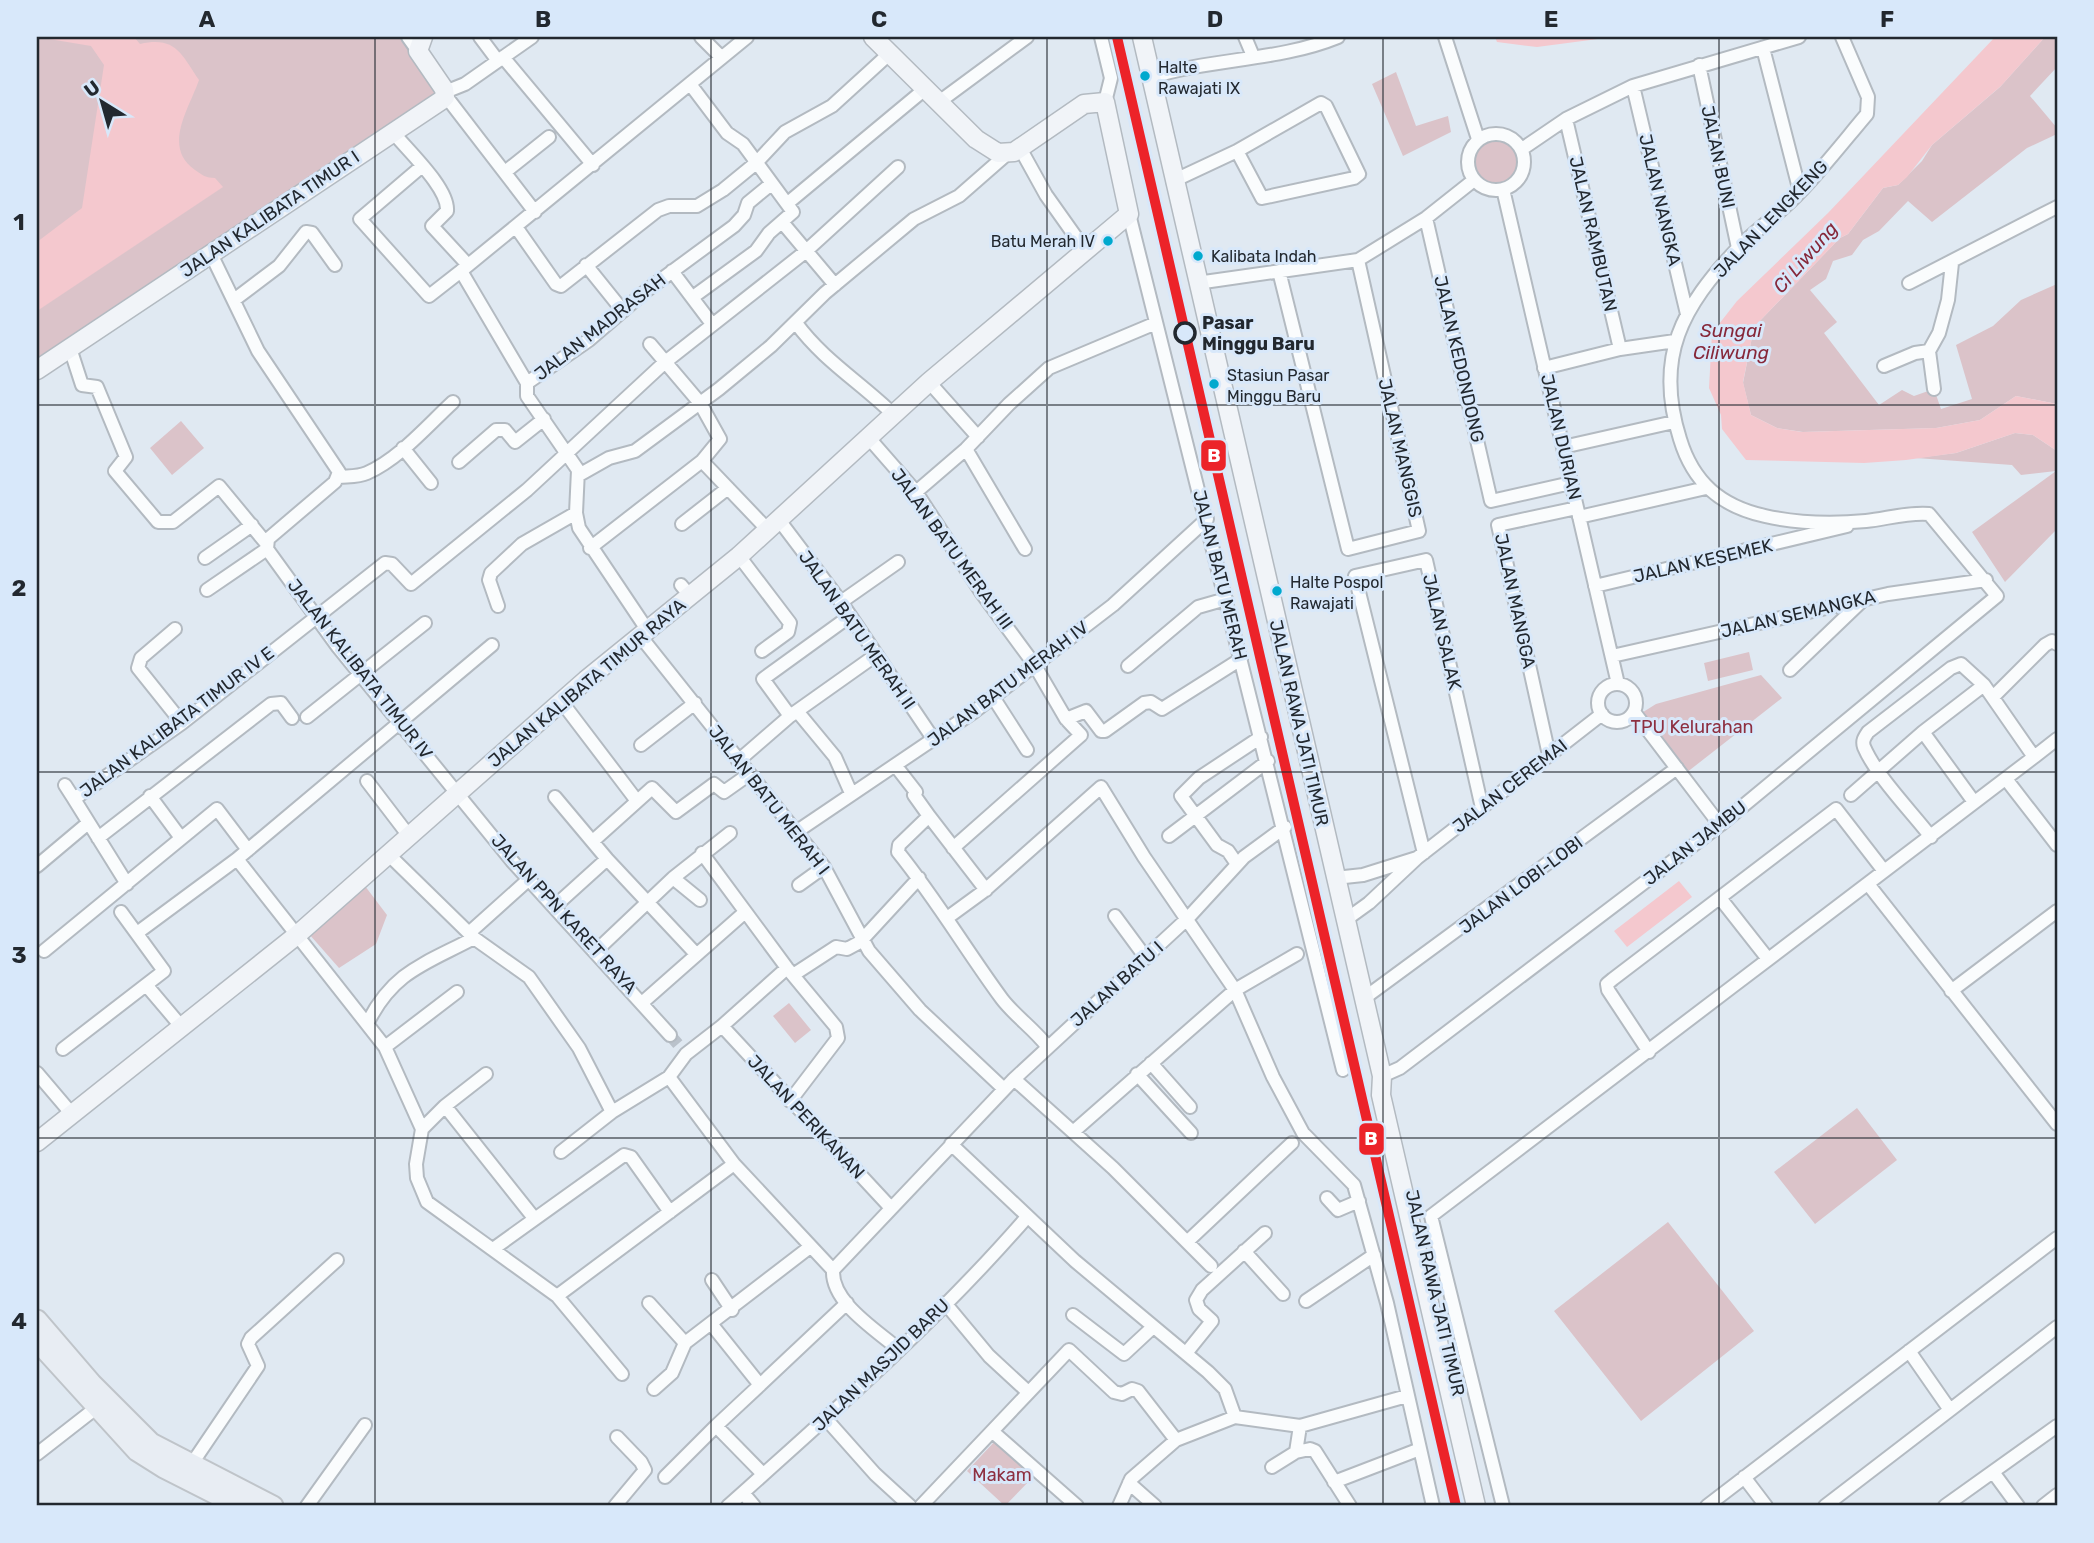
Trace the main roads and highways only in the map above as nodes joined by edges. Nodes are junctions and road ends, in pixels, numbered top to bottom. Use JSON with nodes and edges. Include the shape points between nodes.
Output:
{"nodes":[{"id":1,"x":37,"y":1321,"type":"edge"},
{"id":2,"x":37,"y":1341,"type":"edge"},
{"id":3,"x":239,"y":1506,"type":"edge"},
{"id":4,"x":273,"y":1506,"type":"edge"}],
"edges":[{"from":1,"to":4,"type":"main road","via":[[146,1439]]},
{"from":2,"to":3,"type":"main road","via":[[91,1412],[149,1460]]}]}
